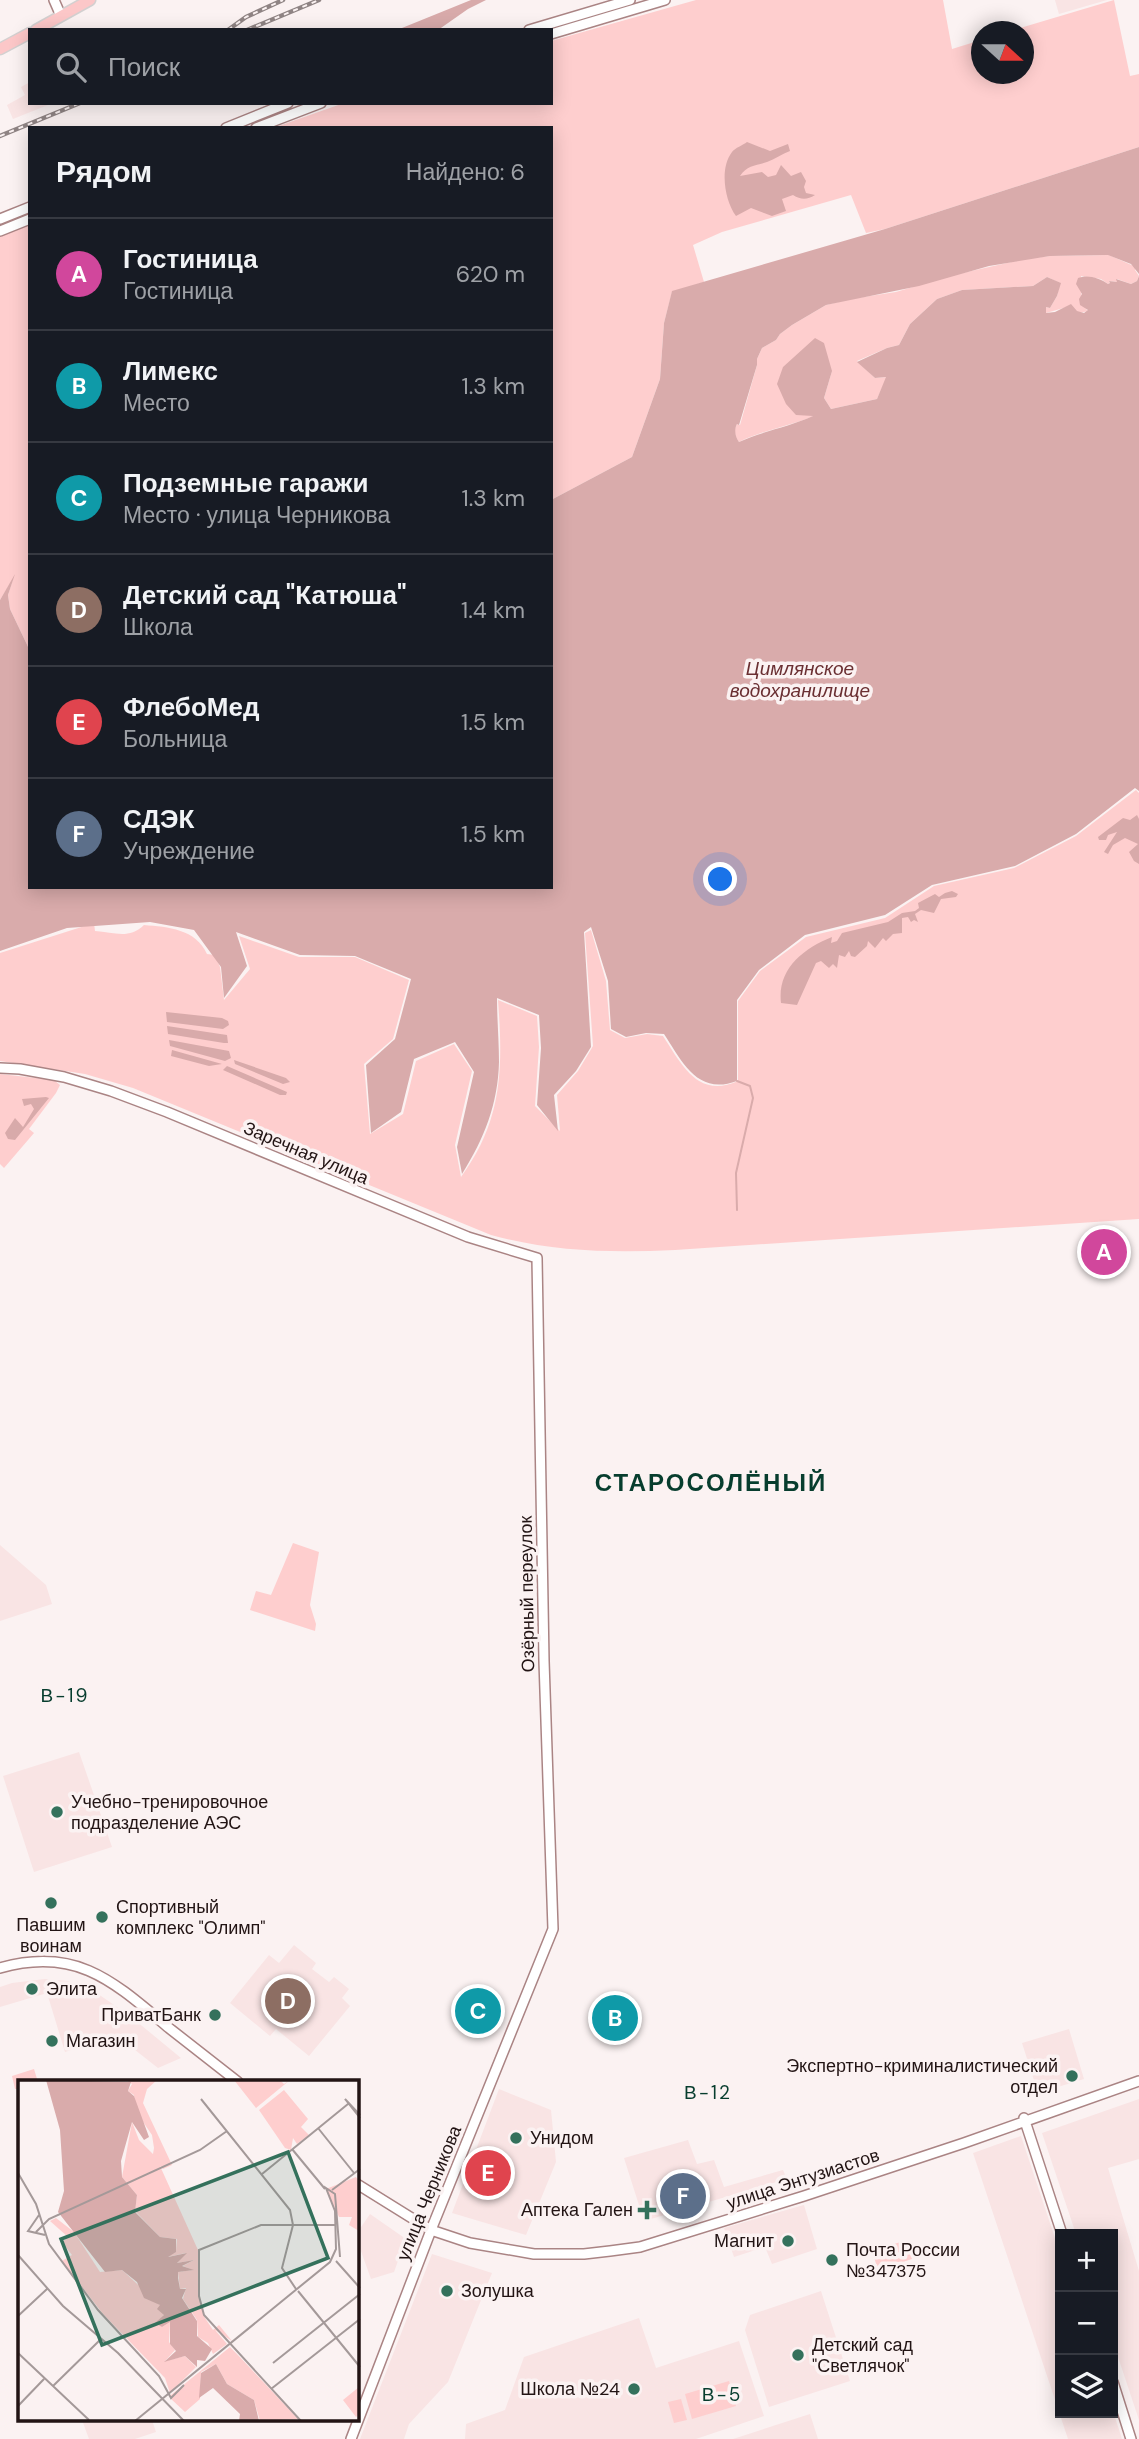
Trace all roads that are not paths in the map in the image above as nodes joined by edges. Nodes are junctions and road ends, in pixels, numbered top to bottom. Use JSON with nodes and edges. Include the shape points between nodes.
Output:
{"nodes":[{"id":1,"x":54,"y":0,"type":"edge"},
{"id":2,"x":90,"y":0,"type":"edge"},
{"id":3,"x":630,"y":0,"type":"edge"},
{"id":4,"x":665,"y":0,"type":"edge"},
{"id":5,"x":61,"y":16,"type":"junction"},
{"id":6,"x":40,"y":28,"type":"edge"},
{"id":7,"x":536,"y":28,"type":"edge"},
{"id":8,"x":553,"y":33,"type":"edge"},
{"id":9,"x":28,"y":34,"type":"edge"},
{"id":10,"x":0,"y":50,"type":"edge"},
{"id":11,"x":283,"y":105,"type":"edge"},
{"id":12,"x":316,"y":105,"type":"edge"},
{"id":13,"x":231,"y":126,"type":"edge"},
{"id":14,"x":261,"y":126,"type":"edge"},
{"id":15,"x":28,"y":209,"type":"edge"},
{"id":16,"x":0,"y":219,"type":"edge"},
{"id":17,"x":28,"y":220,"type":"edge"},
{"id":18,"x":0,"y":231,"type":"edge"},
{"id":19,"x":0,"y":1068,"type":"edge"},
{"id":20,"x":537,"y":1258,"type":"joint"},
{"id":21,"x":553,"y":1929,"type":"joint"},
{"id":22,"x":0,"y":1971,"type":"edge"},
{"id":23,"x":227,"y":2080,"type":"edge"},
{"id":24,"x":235,"y":2080,"type":"edge"},
{"id":25,"x":1139,"y":2081,"type":"edge"},
{"id":26,"x":1025,"y":2119,"type":"junction"},
{"id":27,"x":359,"y":2179,"type":"edge"},
{"id":28,"x":359,"y":2185,"type":"edge"},
{"id":29,"x":433,"y":2228,"type":"junction"},
{"id":30,"x":1061,"y":2229,"type":"edge"},
{"id":31,"x":1118,"y":2399,"type":"edge"},
{"id":32,"x":1118,"y":2404,"type":"edge"},
{"id":33,"x":353,"y":2439,"type":"edge"},
{"id":34,"x":1130,"y":2439,"type":"edge"}],
"edges":[{"from":1,"to":5,"type":"street"},
{"from":2,"to":5,"type":"main road"},
{"from":3,"to":7,"type":"street"},
{"from":4,"to":8,"type":"street"},
{"from":5,"to":6,"type":"main road"},
{"from":9,"to":10,"type":"main road"},
{"from":11,"to":13,"type":"street"},
{"from":12,"to":14,"type":"street"},
{"from":15,"to":16,"type":"street"},
{"from":17,"to":18,"type":"street"},
{"from":19,"to":20,"type":"street","name":"Заречная улица","via":[[64,1077],[111,1091],[468,1237]]},
{"from":20,"to":21,"type":"street","name":"Озёрный переулок"},
{"from":21,"to":29,"type":"street","name":"улица Черникова"},
{"from":22,"to":23,"type":"street","via":[[53,1966],[77,1969],[96,1978]]},
{"from":22,"to":24,"type":"street","via":[[53,1961],[100,1975]]},
{"from":25,"to":26,"type":"street","name":"улица Энтузиастов"},
{"from":26,"to":29,"type":"street","name":"улица Энтузиастов","via":[[964,2143],[640,2247],[534,2254],[470,2243]]},
{"from":26,"to":30,"type":"street"},
{"from":27,"to":29,"type":"street"},
{"from":28,"to":29,"type":"street","name":"улица Энтузиастов"},
{"from":29,"to":33,"type":"street","name":"улица Черникова"},
{"from":31,"to":34,"type":"street"},
{"from":32,"to":34,"type":"street"}]}
